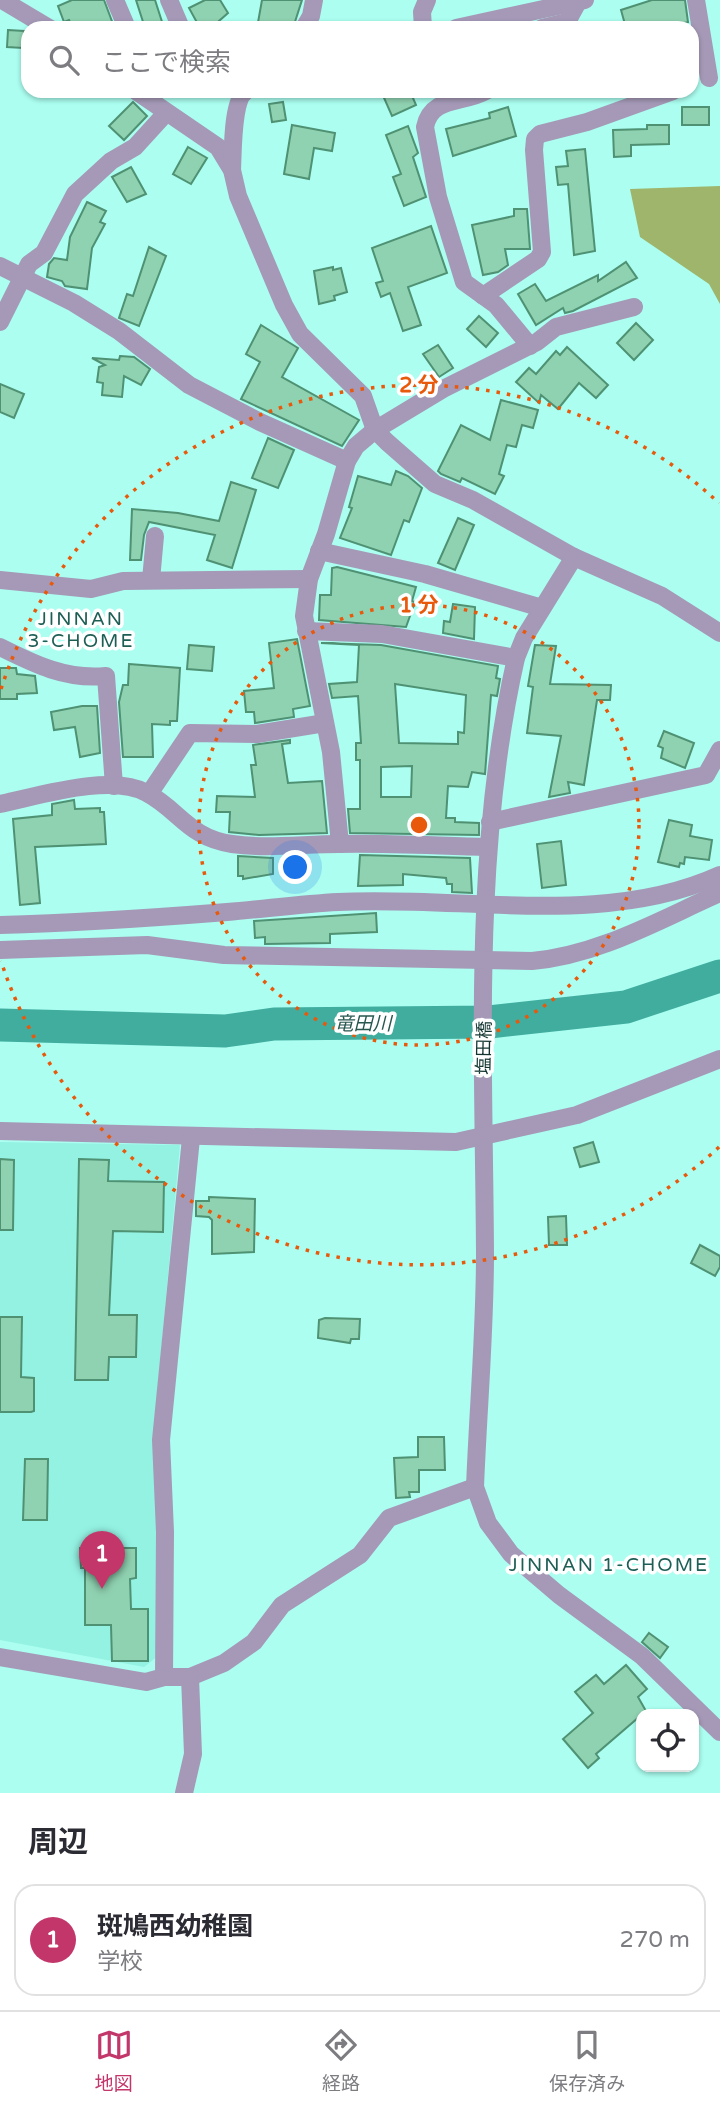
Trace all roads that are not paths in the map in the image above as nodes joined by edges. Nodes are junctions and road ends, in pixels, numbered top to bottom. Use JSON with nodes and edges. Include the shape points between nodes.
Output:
{"nodes":[{"id":1,"x":116,"y":0,"type":"edge"},
{"id":2,"x":169,"y":0,"type":"edge"},
{"id":3,"x":314,"y":0,"type":"edge"},
{"id":4,"x":427,"y":0,"type":"edge"},
{"id":5,"x":696,"y":0,"type":"edge"},
{"id":6,"x":581,"y":1,"type":"edge"},
{"id":7,"x":5,"y":6,"type":"edge"},
{"id":8,"x":35,"y":21,"type":"edge"},
{"id":9,"x":124,"y":21,"type":"edge"},
{"id":10,"x":178,"y":21,"type":"edge"},
{"id":11,"x":308,"y":21,"type":"edge"},
{"id":12,"x":423,"y":21,"type":"edge"},
{"id":13,"x":488,"y":21,"type":"edge"},
{"id":14,"x":568,"y":21,"type":"edge"},
{"id":15,"x":699,"y":21,"type":"edge"},
{"id":16,"x":699,"y":22,"type":"edge"},
{"id":17,"x":707,"y":80,"type":"edge"},
{"id":18,"x":145,"y":98,"type":"edge"},
{"id":19,"x":156,"y":98,"type":"edge"},
{"id":20,"x":240,"y":98,"type":"edge"},
{"id":21,"x":463,"y":98,"type":"edge"},
{"id":22,"x":654,"y":98,"type":"edge"},
{"id":23,"x":163,"y":111,"type":"junction"},
{"id":24,"x":232,"y":170,"type":"junction"},
{"id":25,"x":0,"y":266,"type":"edge"},
{"id":26,"x":23,"y":277,"type":"junction"},
{"id":27,"x":483,"y":296,"type":"junction"},
{"id":28,"x":634,"y":307,"type":"dead end"},
{"id":29,"x":0,"y":322,"type":"edge"},
{"id":30,"x":530,"y":346,"type":"junction"},
{"id":31,"x":375,"y":430,"type":"junction"},
{"id":32,"x":346,"y":461,"type":"junction"},
{"id":33,"x":155,"y":537,"type":"dead end"},
{"id":34,"x":319,"y":551,"type":"junction"},
{"id":35,"x":574,"y":557,"type":"junction"},
{"id":36,"x":309,"y":579,"type":"junction"},
{"id":37,"x":0,"y":580,"type":"edge"},
{"id":38,"x":151,"y":580,"type":"junction"},
{"id":39,"x":542,"y":608,"type":"junction"},
{"id":40,"x":306,"y":631,"type":"junction"},
{"id":41,"x":720,"y":633,"type":"edge"},
{"id":42,"x":0,"y":647,"type":"edge"},
{"id":43,"x":516,"y":658,"type":"junction"},
{"id":44,"x":326,"y":723,"type":"junction"},
{"id":45,"x":720,"y":750,"type":"edge"},
{"id":46,"x":114,"y":786,"type":"junction"},
{"id":47,"x":149,"y":794,"type":"junction"},
{"id":48,"x":0,"y":804,"type":"edge"},
{"id":49,"x":490,"y":822,"type":"junction"},
{"id":50,"x":340,"y":844,"type":"junction"},
{"id":51,"x":488,"y":847,"type":"junction"},
{"id":52,"x":720,"y":875,"type":"edge"},
{"id":53,"x":720,"y":893,"type":"edge"},
{"id":54,"x":487,"y":904,"type":"junction"},
{"id":55,"x":0,"y":925,"type":"edge"},
{"id":56,"x":0,"y":950,"type":"edge"},
{"id":57,"x":485,"y":960,"type":"junction"},
{"id":58,"x":720,"y":1059,"type":"edge"},
{"id":59,"x":0,"y":1131,"type":"edge"},
{"id":60,"x":483,"y":1136,"type":"junction"},
{"id":61,"x":191,"y":1138,"type":"junction"},
{"id":62,"x":475,"y":1487,"type":"junction"},
{"id":63,"x":0,"y":1657,"type":"edge"},
{"id":64,"x":164,"y":1677,"type":"junction"},
{"id":65,"x":190,"y":1677,"type":"junction"},
{"id":66,"x":720,"y":1732,"type":"edge"},
{"id":67,"x":184,"y":1793,"type":"edge"}],
"edges":[{"from":1,"to":9,"type":"street"},
{"from":2,"to":10,"type":"street"},
{"from":3,"to":11,"type":"street"},
{"from":4,"to":12,"type":"street"},
{"from":5,"to":15,"type":"street"},
{"from":6,"to":13,"type":"street"},
{"from":6,"to":14,"type":"street"},
{"from":7,"to":8,"type":"street"},
{"from":16,"to":17,"type":"street"},
{"from":18,"to":23,"type":"street"},
{"from":19,"to":23,"type":"street"},
{"from":20,"to":24,"type":"street"},
{"from":21,"to":27,"type":"street","via":[[434,107],[425,127],[438,197],[464,282]]},
{"from":22,"to":27,"type":"street","via":[[535,139],[542,252]]},
{"from":23,"to":24,"type":"street","via":[[218,147]]},
{"from":23,"to":26,"type":"street","via":[[135,147],[85,182],[44,253],[29,264]]},
{"from":24,"to":31,"type":"street","via":[[238,197],[284,304],[309,344],[363,396]]},
{"from":25,"to":26,"type":"street"},
{"from":26,"to":29,"type":"street"},
{"from":26,"to":32,"type":"street","via":[[119,331],[188,385]]},
{"from":27,"to":30,"type":"street"},
{"from":28,"to":30,"type":"street","via":[[556,327]]},
{"from":30,"to":31,"type":"street","via":[[443,389]]},
{"from":31,"to":32,"type":"street"},
{"from":31,"to":35,"type":"street","via":[[435,484],[473,500]]},
{"from":32,"to":34,"type":"street"},
{"from":33,"to":38,"type":"street"},
{"from":34,"to":36,"type":"street"},
{"from":34,"to":39,"type":"street","via":[[425,574]]},
{"from":35,"to":39,"type":"street","name":"塩田橋"},
{"from":35,"to":41,"type":"street","via":[[662,596]]},
{"from":36,"to":38,"type":"street"},
{"from":36,"to":40,"type":"street","via":[[304,597]]},
{"from":37,"to":38,"type":"street","via":[[91,589]]},
{"from":39,"to":43,"type":"street","name":"塩田橋"},
{"from":40,"to":43,"type":"street","via":[[382,634]]},
{"from":40,"to":44,"type":"street"},
{"from":42,"to":46,"type":"street","via":[[67,676],[106,676]]},
{"from":43,"to":49,"type":"street","name":"塩田橋"},
{"from":44,"to":47,"type":"street","via":[[244,735],[190,733]]},
{"from":44,"to":50,"type":"street"},
{"from":45,"to":49,"type":"street","via":[[706,775]]},
{"from":46,"to":47,"type":"street"},
{"from":46,"to":48,"type":"street","via":[[63,790]]},
{"from":47,"to":50,"type":"street","via":[[187,827],[228,844],[260,848]]},
{"from":49,"to":51,"type":"street","name":"塩田橋"},
{"from":50,"to":51,"type":"street"},
{"from":51,"to":54,"type":"street","name":"塩田橋"},
{"from":52,"to":54,"type":"street","via":[[675,893],[643,899]]},
{"from":53,"to":57,"type":"street","via":[[594,949],[559,958]]},
{"from":54,"to":55,"type":"street","via":[[340,902],[103,922]]},
{"from":54,"to":57,"type":"street","name":"塩田橋"},
{"from":56,"to":57,"type":"street","via":[[147,945],[224,955]]},
{"from":57,"to":60,"type":"street","name":"塩田橋"},
{"from":58,"to":60,"type":"street","via":[[576,1115]]},
{"from":59,"to":61,"type":"street"},
{"from":60,"to":61,"type":"street","via":[[456,1142]]},
{"from":60,"to":62,"type":"street","name":"塩田橋","via":[[485,1258]]},
{"from":61,"to":64,"type":"street","via":[[161,1440]]},
{"from":62,"to":65,"type":"street","via":[[389,1518],[360,1555],[282,1605],[254,1642],[224,1663]]},
{"from":62,"to":66,"type":"street","via":[[488,1523],[511,1554],[642,1656]]},
{"from":63,"to":64,"type":"street","via":[[146,1682]]},
{"from":64,"to":65,"type":"street"},
{"from":65,"to":67,"type":"street","via":[[193,1754]]}]}
